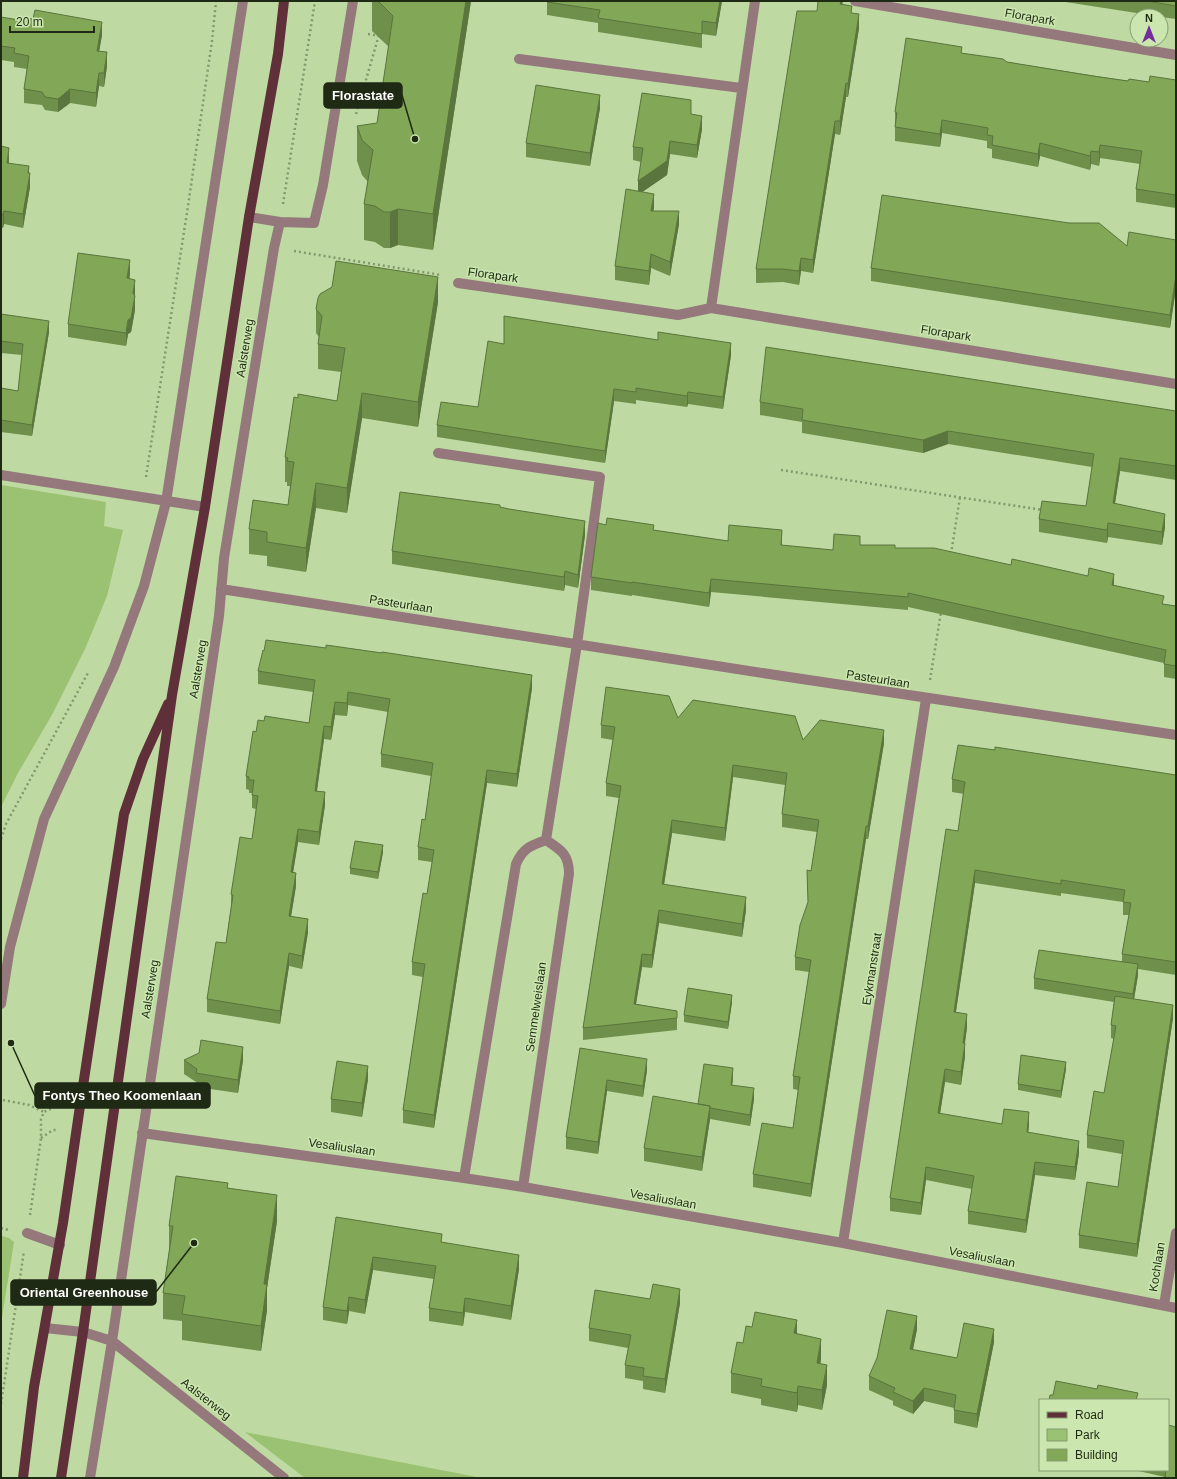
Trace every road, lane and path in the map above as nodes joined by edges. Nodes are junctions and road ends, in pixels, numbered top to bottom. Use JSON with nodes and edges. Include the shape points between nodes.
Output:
{"nodes":[{"id":1,"x":216,"y":1,"type":"edge"},
{"id":2,"x":242,"y":1,"type":"edge"},
{"id":3,"x":284,"y":1,"type":"edge"},
{"id":4,"x":315,"y":1,"type":"edge"},
{"id":5,"x":353,"y":1,"type":"edge"},
{"id":6,"x":755,"y":1,"type":"edge"},
{"id":7,"x":855,"y":1,"type":"edge"},
{"id":8,"x":380,"y":29,"type":"dead end"},
{"id":9,"x":379,"y":36,"type":"edge"},
{"id":10,"x":1176,"y":55,"type":"edge"},
{"id":11,"x":519,"y":59,"type":"dead end"},
{"id":12,"x":741,"y":88,"type":"junction"},
{"id":13,"x":249,"y":217,"type":"junction"},
{"id":14,"x":280,"y":222,"type":"junction"},
{"id":15,"x":274,"y":248,"type":"junction"},
{"id":16,"x":458,"y":283,"type":"joint"},
{"id":17,"x":711,"y":308,"type":"junction"},
{"id":18,"x":1176,"y":384,"type":"edge"},
{"id":19,"x":438,"y":454,"type":"dead end"},
{"id":20,"x":781,"y":470,"type":"dead end"},
{"id":21,"x":1,"y":475,"type":"edge"},
{"id":22,"x":142,"y":497,"type":"junction"},
{"id":23,"x":960,"y":497,"type":"junction"},
{"id":24,"x":166,"y":502,"type":"junction"},
{"id":25,"x":205,"y":507,"type":"junction"},
{"id":26,"x":1045,"y":510,"type":"edge"},
{"id":27,"x":950,"y":559,"type":"edge"},
{"id":28,"x":221,"y":590,"type":"junction"},
{"id":29,"x":942,"y":606,"type":"edge"},
{"id":30,"x":577,"y":644,"type":"junction"},
{"id":31,"x":91,"y":667,"type":"dead end"},
{"id":32,"x":172,"y":695,"type":"junction"},
{"id":33,"x":926,"y":699,"type":"junction"},
{"id":34,"x":1176,"y":736,"type":"edge"},
{"id":35,"x":1,"y":839,"type":"edge"},
{"id":36,"x":546,"y":840,"type":"junction"},
{"id":37,"x":1,"y":1004,"type":"edge"},
{"id":38,"x":3,"y":1100,"type":"dead end"},
{"id":39,"x":44,"y":1112,"type":"dead end"},
{"id":40,"x":142,"y":1132,"type":"junction"},
{"id":41,"x":41,"y":1138,"type":"dead end"},
{"id":42,"x":464,"y":1178,"type":"junction"},
{"id":43,"x":523,"y":1188,"type":"junction"},
{"id":44,"x":27,"y":1233,"type":"junction"},
{"id":45,"x":1176,"y":1233,"type":"edge"},
{"id":46,"x":843,"y":1243,"type":"junction"},
{"id":47,"x":60,"y":1245,"type":"junction"},
{"id":48,"x":1164,"y":1305,"type":"junction"},
{"id":49,"x":1176,"y":1308,"type":"edge"},
{"id":50,"x":45,"y":1328,"type":"junction"},
{"id":51,"x":83,"y":1332,"type":"junction"},
{"id":52,"x":112,"y":1341,"type":"junction"},
{"id":53,"x":1,"y":1404,"type":"edge"},
{"id":54,"x":23,"y":1478,"type":"edge"},
{"id":55,"x":60,"y":1478,"type":"edge"},
{"id":56,"x":90,"y":1478,"type":"edge"},
{"id":57,"x":284,"y":1478,"type":"edge"}],
"edges":[{"from":1,"to":22,"type":"path","via":[[188,206]]},
{"from":2,"to":24,"type":"street"},
{"from":3,"to":13,"type":"main road","name":"Aalsterweg","via":[[278,54]]},
{"from":4,"to":14,"type":"path"},
{"from":5,"to":14,"type":"street","via":[[323,185],[314,223]]},
{"from":6,"to":12,"type":"street"},
{"from":7,"to":10,"type":"street","name":"Florapark"},
{"from":8,"to":9,"type":"path"},
{"from":11,"to":12,"type":"street"},
{"from":12,"to":17,"type":"street"},
{"from":13,"to":14,"type":"street"},
{"from":13,"to":25,"type":"main road","name":"Aalsterweg"},
{"from":14,"to":15,"type":"street","name":"Aalsterweg"},
{"from":15,"to":16,"type":"path","name":"Florapark","via":[[454,277]]},
{"from":15,"to":28,"type":"street","name":"Aalsterweg"},
{"from":16,"to":17,"type":"street","name":"Florapark","via":[[678,315]]},
{"from":17,"to":18,"type":"street","name":"Florapark"},
{"from":19,"to":30,"type":"street","via":[[600,477]]},
{"from":20,"to":23,"type":"path"},
{"from":21,"to":22,"type":"street"},
{"from":22,"to":24,"type":"street"},
{"from":23,"to":26,"type":"path"},
{"from":23,"to":27,"type":"path"},
{"from":24,"to":25,"type":"street"},
{"from":24,"to":37,"type":"street","via":[[144,586],[114,667],[44,819],[10,947]]},
{"from":25,"to":32,"type":"main road","name":"Aalsterweg"},
{"from":28,"to":30,"type":"street","name":"Pasteurlaan"},
{"from":28,"to":40,"type":"street","name":"Aalsterweg"},
{"from":29,"to":33,"type":"path"},
{"from":30,"to":33,"type":"street","name":"Pasteurlaan"},
{"from":30,"to":36,"type":"street"},
{"from":31,"to":35,"type":"path","via":[[6,824]]},
{"from":32,"to":47,"type":"main road","name":"Aalsterweg","via":[[143,758],[124,814]]},
{"from":32,"to":51,"type":"main road","name":"Aalsterweg"},
{"from":33,"to":34,"type":"street","name":"Pasteurlaan"},
{"from":33,"to":46,"type":"street","name":"Eykmanstraat"},
{"from":36,"to":42,"type":"street","via":[[527,848],[516,864]]},
{"from":36,"to":43,"type":"street","name":"Semmelweislaan","via":[[561,850],[566,857],[569,874]]},
{"from":38,"to":39,"type":"path","via":[[29,1105]]},
{"from":40,"to":42,"type":"street","name":"Vesaliuslaan"},
{"from":40,"to":52,"type":"street","name":"Aalsterweg"},
{"from":41,"to":44,"type":"path"},
{"from":42,"to":43,"type":"street","name":"Vesaliuslaan"},
{"from":43,"to":46,"type":"street","name":"Vesaliuslaan"},
{"from":44,"to":47,"type":"street"},
{"from":44,"to":53,"type":"path"},
{"from":45,"to":48,"type":"street","name":"Kochlaan"},
{"from":46,"to":48,"type":"street","name":"Vesaliuslaan"},
{"from":47,"to":50,"type":"main road","name":"Aalsterweg"},
{"from":48,"to":49,"type":"street","name":"Vesaliuslaan"},
{"from":50,"to":51,"type":"street","name":"Aalsterweg"},
{"from":50,"to":54,"type":"main road","name":"Aalsterweg","via":[[34,1387]]},
{"from":51,"to":52,"type":"street","name":"Aalsterweg"},
{"from":51,"to":55,"type":"main road","name":"Aalsterweg"},
{"from":52,"to":56,"type":"street","name":"Aalsterweg"},
{"from":52,"to":57,"type":"street","name":"Aalsterweg"}]}
